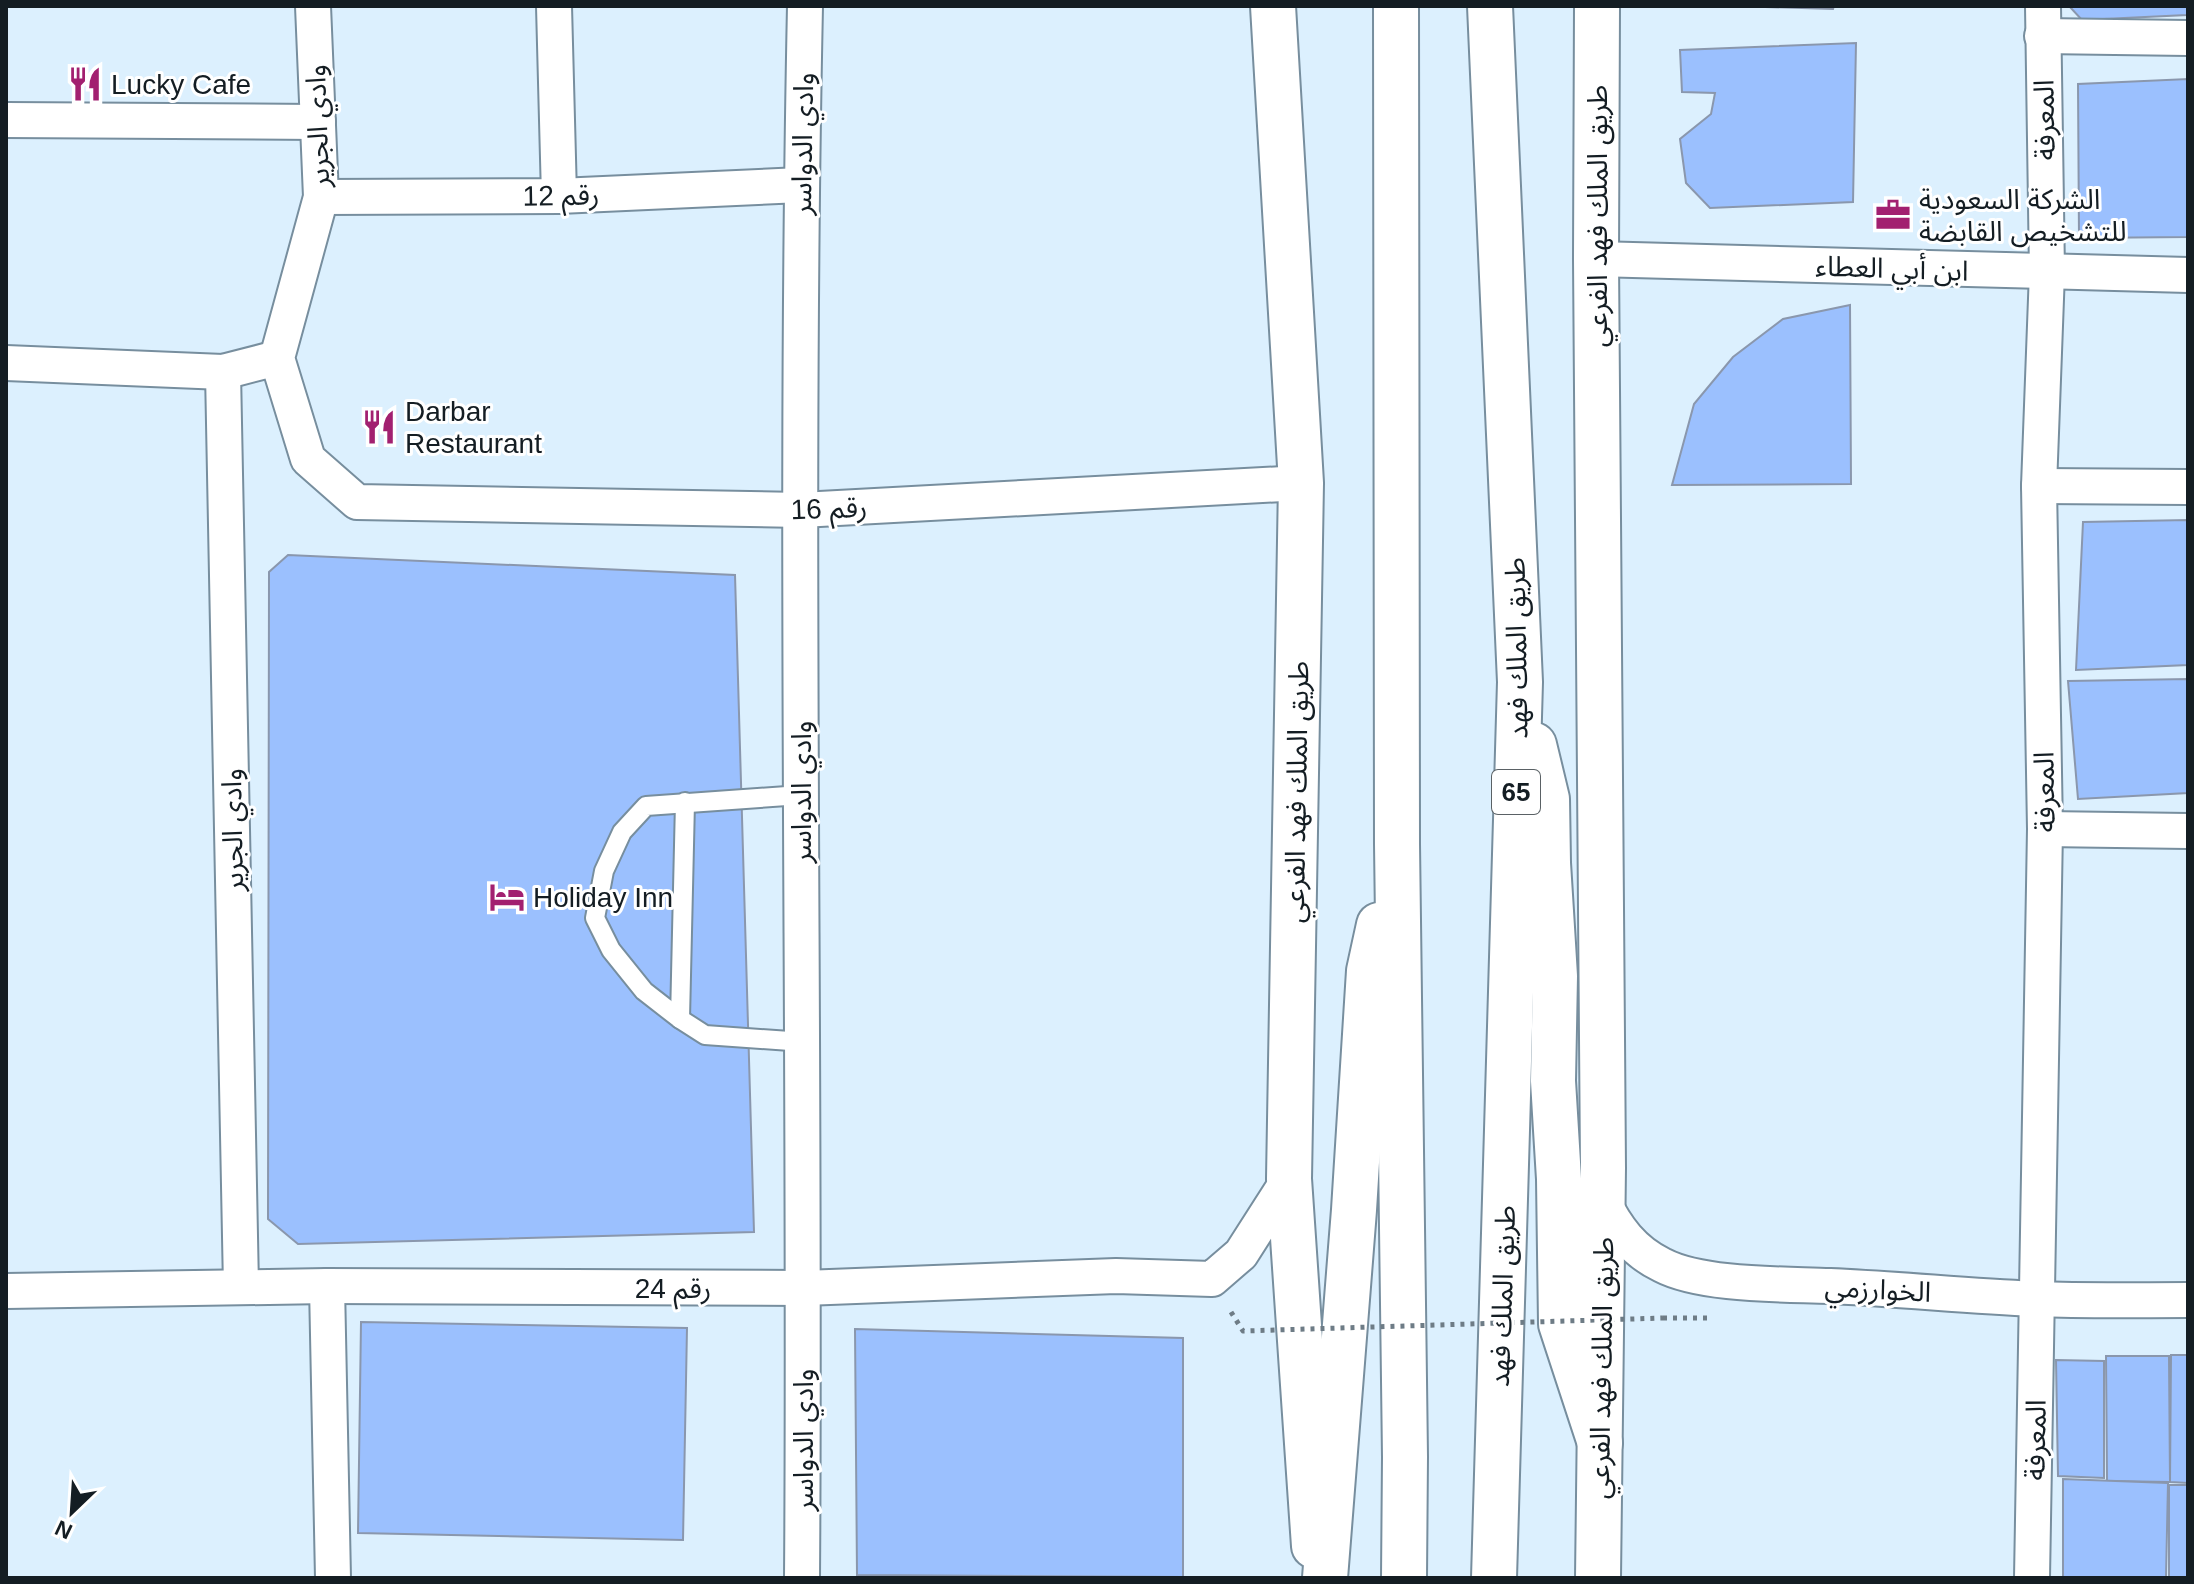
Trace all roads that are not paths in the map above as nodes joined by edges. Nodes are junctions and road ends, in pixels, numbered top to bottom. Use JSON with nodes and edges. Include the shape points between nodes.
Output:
{"nodes":[{"id":1,"x":313,"y":6,"type":"edge"},
{"id":2,"x":554,"y":6,"type":"edge"},
{"id":3,"x":805,"y":6,"type":"edge"},
{"id":4,"x":1273,"y":6,"type":"edge"},
{"id":5,"x":1396,"y":6,"type":"edge"},
{"id":6,"x":1490,"y":6,"type":"edge"},
{"id":7,"x":1597,"y":6,"type":"edge"},
{"id":8,"x":2042,"y":21,"type":"edge"},
{"id":9,"x":2188,"y":38,"type":"edge"},
{"id":10,"x":6,"y":120,"type":"edge"},
{"id":11,"x":318,"y":122,"type":"junction"},
{"id":12,"x":801,"y":185,"type":"junction"},
{"id":13,"x":559,"y":196,"type":"junction"},
{"id":14,"x":321,"y":197,"type":"junction"},
{"id":15,"x":1596,"y":259,"type":"junction"},
{"id":16,"x":2047,"y":272,"type":"junction"},
{"id":17,"x":2188,"y":275,"type":"edge"},
{"id":18,"x":277,"y":358,"type":"junction"},
{"id":19,"x":6,"y":363,"type":"edge"},
{"id":20,"x":223,"y":372,"type":"junction"},
{"id":21,"x":1301,"y":483,"type":"junction"},
{"id":22,"x":2039,"y":486,"type":"junction"},
{"id":23,"x":2188,"y":487,"type":"edge"},
{"id":24,"x":801,"y":510,"type":"junction"},
{"id":25,"x":1520,"y":682,"type":"junction"},
{"id":26,"x":801,"y":795,"type":"junction"},
{"id":27,"x":685,"y":802,"type":"junction"},
{"id":28,"x":2045,"y":829,"type":"junction"},
{"id":29,"x":2188,"y":831,"type":"edge"},
{"id":30,"x":1397,"y":844,"type":"junction"},
{"id":31,"x":680,"y":1019,"type":"junction"},
{"id":32,"x":804,"y":1042,"type":"junction"},
{"id":33,"x":1289,"y":1179,"type":"junction"},
{"id":34,"x":1602,"y":1199,"type":"junction"},
{"id":35,"x":327,"y":1286,"type":"junction"},
{"id":36,"x":241,"y":1287,"type":"junction"},
{"id":37,"x":804,"y":1288,"type":"junction"},
{"id":38,"x":6,"y":1291,"type":"edge"},
{"id":39,"x":2039,"y":1299,"type":"junction"},
{"id":40,"x":2188,"y":1300,"type":"edge"},
{"id":41,"x":1600,"y":1443,"type":"junction"},
{"id":42,"x":333,"y":1578,"type":"edge"},
{"id":43,"x":802,"y":1578,"type":"edge"},
{"id":44,"x":1316,"y":1578,"type":"edge"},
{"id":45,"x":1325,"y":1578,"type":"edge"},
{"id":46,"x":1404,"y":1578,"type":"edge"},
{"id":47,"x":1494,"y":1578,"type":"edge"},
{"id":48,"x":1598,"y":1578,"type":"edge"},
{"id":49,"x":2032,"y":1578,"type":"edge"}],
"edges":[{"from":1,"to":11,"type":"street","name":"وادي الجرير"},
{"from":2,"to":13,"type":"street"},
{"from":3,"to":12,"type":"street","name":"وادي الدواسر"},
{"from":4,"to":21,"type":"main road","name":"طريق الملك فهد الفرعي"},
{"from":5,"to":30,"type":"main road"},
{"from":6,"to":25,"type":"main road","name":"طريق الملك فهد","number":"65"},
{"from":7,"to":15,"type":"main road","name":"طريق الملك فهد الفرعي"},
{"from":8,"to":9,"type":"street"},
{"from":8,"to":16,"type":"street","name":"المعرفة"},
{"from":10,"to":11,"type":"street"},
{"from":11,"to":14,"type":"street","name":"وادي الجرير"},
{"from":12,"to":13,"type":"street","name":"رقم 12"},
{"from":12,"to":24,"type":"street","name":"وادي الدواسر"},
{"from":13,"to":14,"type":"street","name":"رقم 12"},
{"from":14,"to":18,"type":"street","name":"وادي الجرير"},
{"from":15,"to":16,"type":"street","name":"ابن أبي العطاء"},
{"from":15,"to":34,"type":"main road","name":"طريق الملك فهد الفرعي"},
{"from":16,"to":17,"type":"street","name":"ابن أبي العطاء"},
{"from":16,"to":22,"type":"street","name":"المعرفة"},
{"from":18,"to":20,"type":"street"},
{"from":18,"to":24,"type":"street","name":"رقم 16","via":[[308,459],[357,502]]},
{"from":19,"to":20,"type":"street"},
{"from":20,"to":36,"type":"street","name":"وادي الجرير"},
{"from":21,"to":24,"type":"street","name":"رقم 16"},
{"from":21,"to":33,"type":"main road","name":"طريق الملك فهد الفرعي"},
{"from":22,"to":23,"type":"street"},
{"from":22,"to":28,"type":"street","name":"المعرفة"},
{"from":24,"to":26,"type":"street","name":"وادي الدواسر"},
{"from":25,"to":41,"type":"main road","via":[[1547,799],[1561,1324]]},
{"from":25,"to":47,"type":"main road","name":"طريق الملك فهد","number":"65"},
{"from":26,"to":27,"type":"lane"},
{"from":26,"to":32,"type":"street","name":"وادي الدواسر"},
{"from":27,"to":31,"type":"lane"},
{"from":27,"to":31,"type":"lane","via":[[646,806],[622,832],[604,871],[595,918],[611,950],[644,991]]},
{"from":28,"to":29,"type":"street"},
{"from":28,"to":39,"type":"street","name":"المعرفة"},
{"from":30,"to":45,"type":"main road","via":[[1369,971]]},
{"from":30,"to":46,"type":"main road"},
{"from":31,"to":32,"type":"lane","via":[[705,1035]]},
{"from":32,"to":37,"type":"street","name":"وادي الدواسر"},
{"from":33,"to":37,"type":"street","name":"رقم 24","via":[[1241,1254],[1212,1279],[1116,1276]]},
{"from":33,"to":44,"type":"main road","name":"طريق الملك فهد الفرعي"},
{"from":34,"to":39,"type":"street","name":"الخوارزمي","via":[[1625,1238],[1642,1253],[1691,1275]]},
{"from":34,"to":41,"type":"main road","name":"طريق الملك فهد الفرعي"},
{"from":35,"to":36,"type":"street","name":"رقم 24"},
{"from":35,"to":37,"type":"street","name":"رقم 24"},
{"from":35,"to":42,"type":"street"},
{"from":36,"to":38,"type":"street","name":"رقم 24"},
{"from":37,"to":43,"type":"street","name":"وادي الدواسر"},
{"from":39,"to":40,"type":"street","name":"الخوارزمي"},
{"from":39,"to":49,"type":"street","name":"المعرفة"},
{"from":41,"to":48,"type":"main road","name":"طريق الملك فهد الفرعي"}]}
